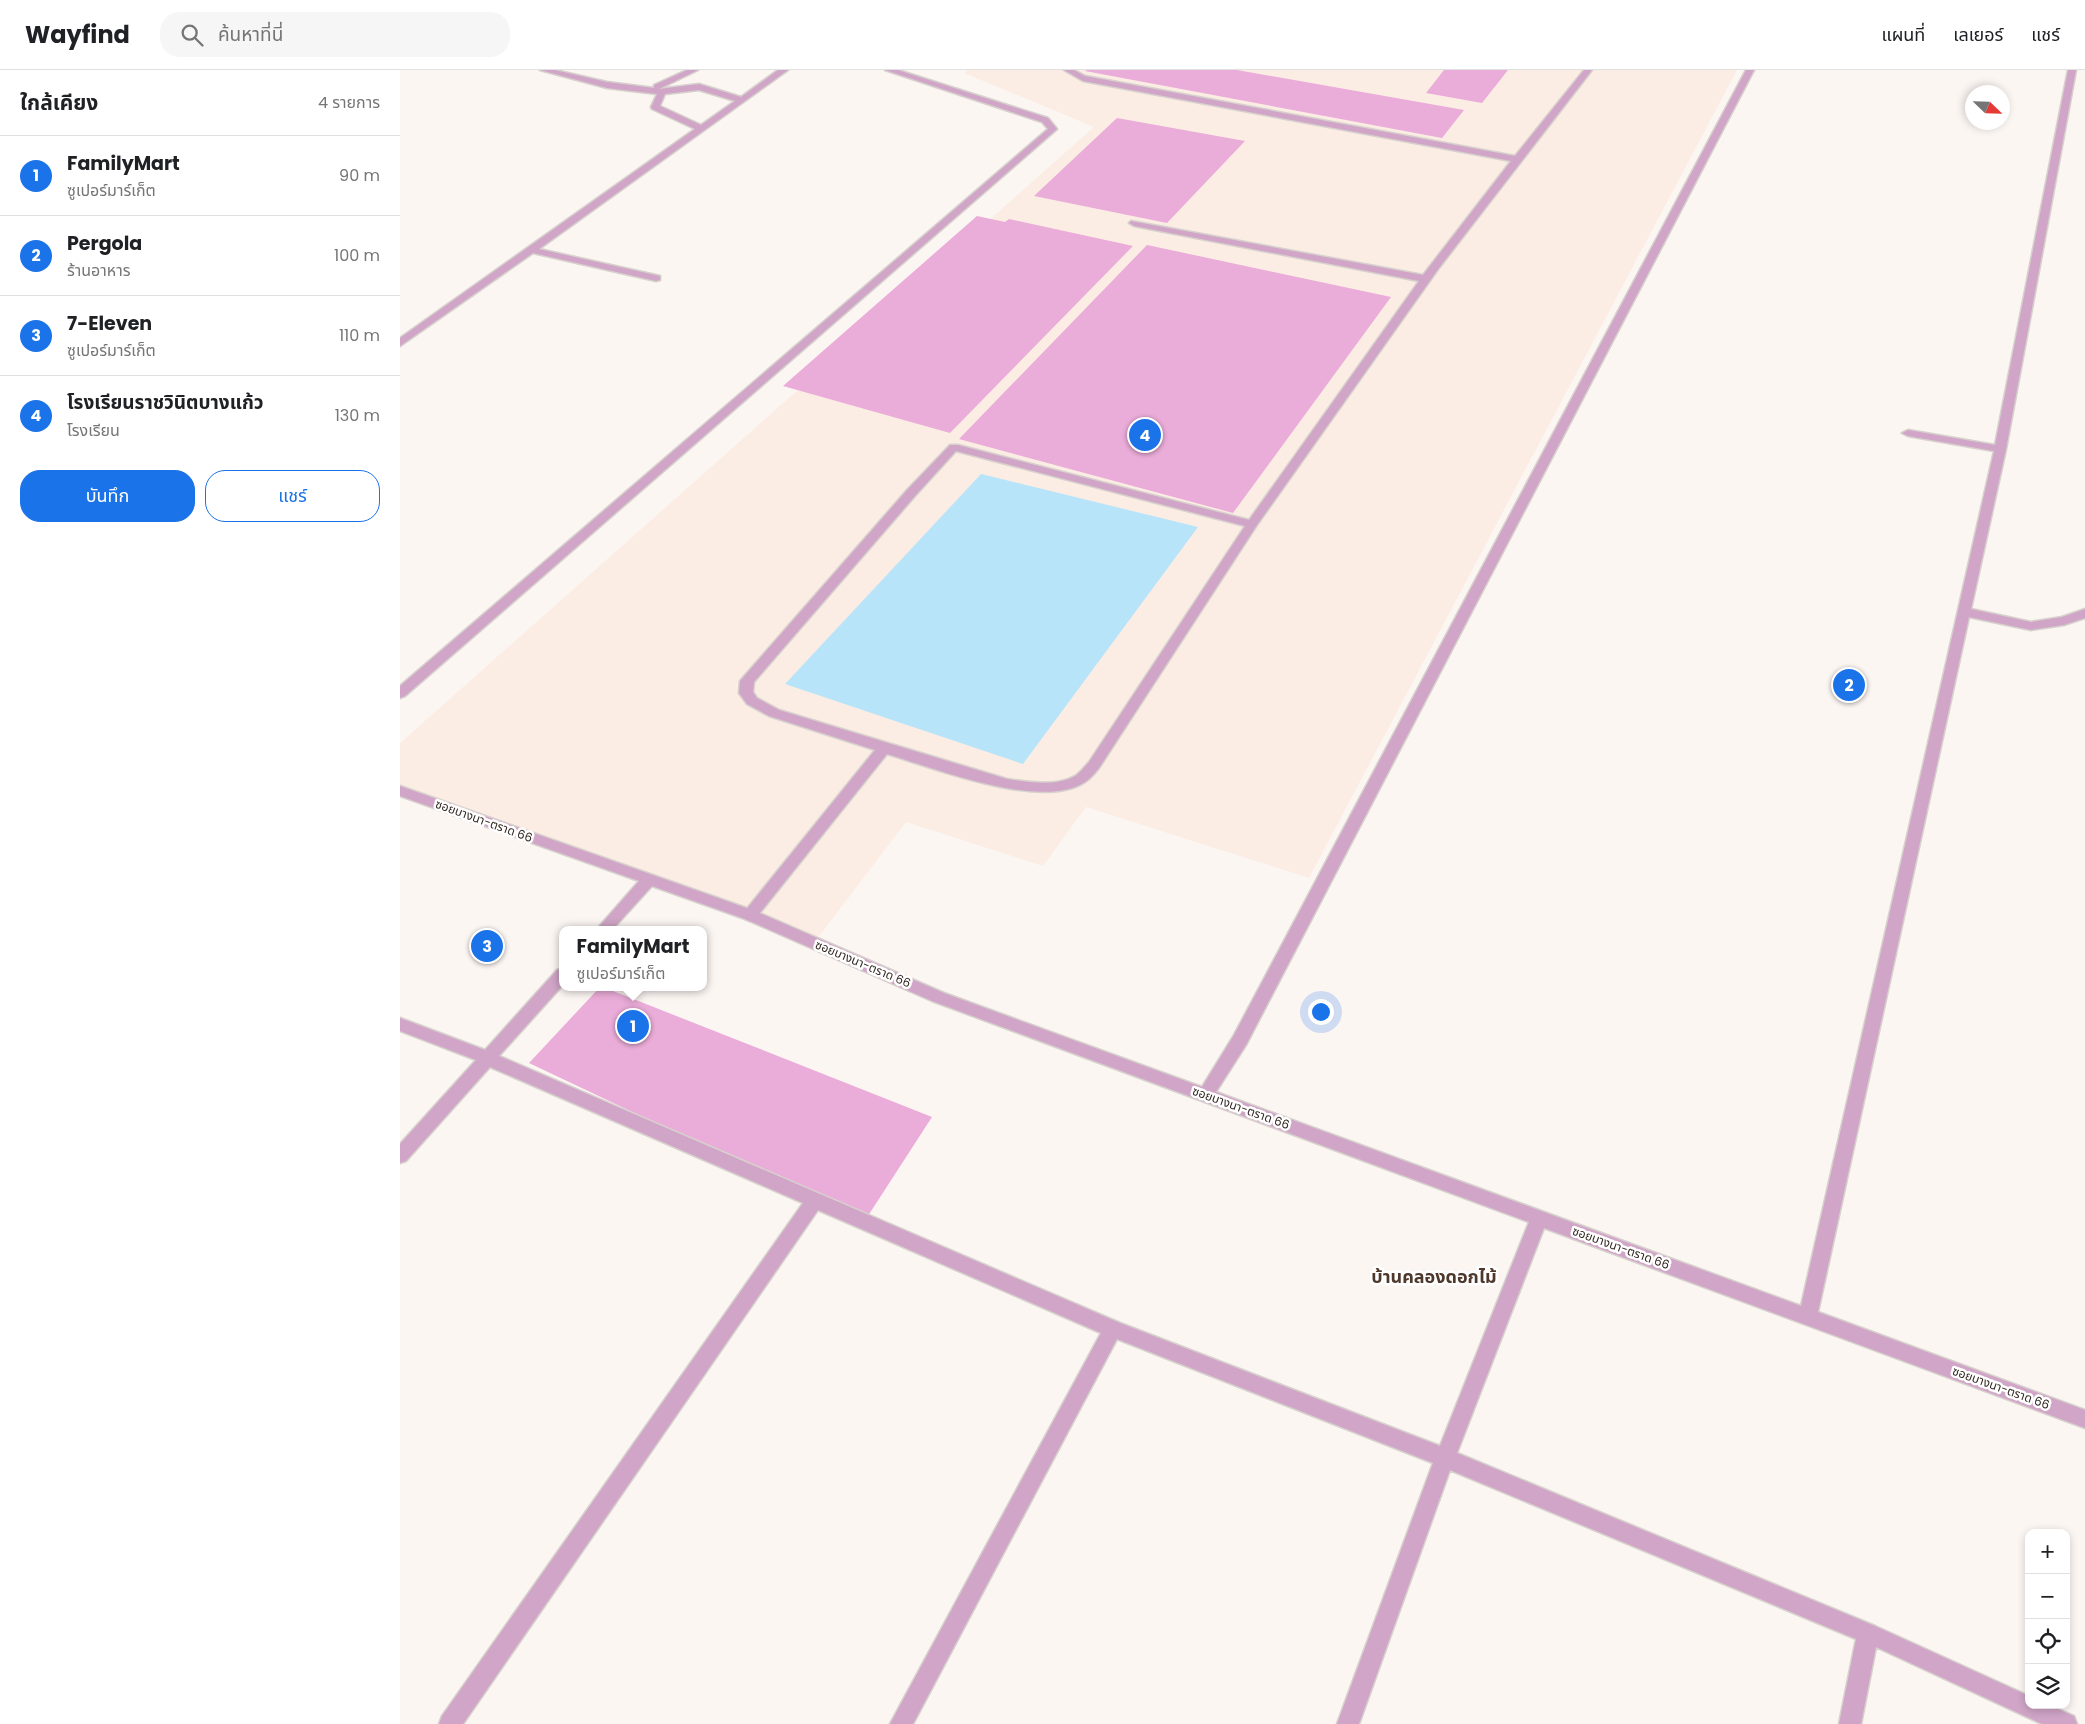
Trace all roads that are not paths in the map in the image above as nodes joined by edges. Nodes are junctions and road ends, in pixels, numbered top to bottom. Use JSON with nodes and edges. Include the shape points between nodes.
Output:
{"nodes":[{"id":1,"x":544,"y":70,"type":"edge"},
{"id":2,"x":694,"y":70,"type":"edge"},
{"id":3,"x":784,"y":70,"type":"edge"},
{"id":4,"x":889,"y":70,"type":"edge"},
{"id":5,"x":1068,"y":70,"type":"edge"},
{"id":6,"x":1588,"y":70,"type":"edge"},
{"id":7,"x":1750,"y":70,"type":"edge"},
{"id":8,"x":2072,"y":70,"type":"edge"},
{"id":9,"x":651,"y":90,"type":"junction"},
{"id":10,"x":662,"y":92,"type":"junction"},
{"id":11,"x":742,"y":100,"type":"junction"},
{"id":12,"x":701,"y":128,"type":"junction"},
{"id":13,"x":1517,"y":158,"type":"junction"},
{"id":14,"x":1134,"y":223,"type":"dead end"},
{"id":15,"x":531,"y":250,"type":"junction"},
{"id":16,"x":656,"y":278,"type":"dead end"},
{"id":17,"x":1426,"y":280,"type":"junction"},
{"id":18,"x":400,"y":343,"type":"edge"},
{"id":19,"x":1908,"y":433,"type":"dead end"},
{"id":20,"x":2000,"y":449,"type":"junction"},
{"id":21,"x":1252,"y":524,"type":"junction"},
{"id":22,"x":1965,"y":612,"type":"junction"},
{"id":23,"x":2085,"y":613,"type":"edge"},
{"id":24,"x":400,"y":693,"type":"edge"},
{"id":25,"x":884,"y":748,"type":"junction"},
{"id":26,"x":400,"y":791,"type":"edge"},
{"id":27,"x":649,"y":880,"type":"junction"},
{"id":28,"x":750,"y":915,"type":"junction"},
{"id":29,"x":607,"y":926,"type":"edge"},
{"id":30,"x":559,"y":978,"type":"edge"},
{"id":31,"x":400,"y":1024,"type":"edge"},
{"id":32,"x":487,"y":1058,"type":"junction"},
{"id":33,"x":1206,"y":1095,"type":"junction"},
{"id":34,"x":400,"y":1156,"type":"edge"},
{"id":35,"x":815,"y":1200,"type":"junction"},
{"id":36,"x":1539,"y":1218,"type":"junction"},
{"id":37,"x":1808,"y":1316,"type":"junction"},
{"id":38,"x":1113,"y":1329,"type":"junction"},
{"id":39,"x":2085,"y":1419,"type":"edge"},
{"id":40,"x":1445,"y":1458,"type":"junction"},
{"id":41,"x":1868,"y":1633,"type":"junction"},
{"id":42,"x":450,"y":1724,"type":"edge"},
{"id":43,"x":902,"y":1724,"type":"edge"},
{"id":44,"x":1348,"y":1724,"type":"edge"},
{"id":45,"x":1850,"y":1724,"type":"edge"},
{"id":46,"x":2066,"y":1724,"type":"edge"}],
"edges":[{"from":1,"to":9,"type":"street"},
{"from":2,"to":9,"type":"street"},
{"from":3,"to":11,"type":"street"},
{"from":4,"to":24,"type":"street","via":[[1045,120],[1053,129]]},
{"from":5,"to":13,"type":"street","via":[[1084,78]]},
{"from":6,"to":13,"type":"street"},
{"from":7,"to":33,"type":"street","via":[[1240,1040]]},
{"from":8,"to":20,"type":"street"},
{"from":9,"to":10,"type":"street"},
{"from":10,"to":11,"type":"street","via":[[699,87]]},
{"from":10,"to":12,"type":"street","via":[[655,108]]},
{"from":11,"to":12,"type":"street"},
{"from":12,"to":15,"type":"street"},
{"from":13,"to":17,"type":"street"},
{"from":14,"to":17,"type":"street"},
{"from":15,"to":16,"type":"street"},
{"from":15,"to":18,"type":"street"},
{"from":17,"to":21,"type":"street"},
{"from":19,"to":20,"type":"street"},
{"from":20,"to":22,"type":"street"},
{"from":21,"to":25,"type":"street","via":[[1094,765],[1080,779],[1060,786],[1039,788],[1007,784]]},
{"from":21,"to":25,"type":"street","via":[[954,447],[747,680],[746,693],[752,701],[774,712]]},
{"from":22,"to":23,"type":"street","via":[[2032,626],[2064,622]]},
{"from":22,"to":37,"type":"street"},
{"from":25,"to":28,"type":"street"},
{"from":26,"to":27,"type":"street","name":"ซอยบางนา-ตราด 66"},
{"from":27,"to":28,"type":"street","name":"ซอยบางนา-ตราด 66"},
{"from":27,"to":29,"type":"street"},
{"from":28,"to":33,"type":"street","name":"ซอยบางนา-ตราด 66","via":[[938,997]]},
{"from":30,"to":32,"type":"street"},
{"from":31,"to":32,"type":"street"},
{"from":32,"to":34,"type":"street"},
{"from":32,"to":35,"type":"street"},
{"from":33,"to":36,"type":"street","name":"ซอยบางนา-ตราด 66"},
{"from":35,"to":38,"type":"street"},
{"from":35,"to":42,"type":"street"},
{"from":36,"to":37,"type":"street","name":"ซอยบางนา-ตราด 66"},
{"from":36,"to":40,"type":"street"},
{"from":37,"to":39,"type":"street","name":"ซอยบางนา-ตราด 66"},
{"from":38,"to":40,"type":"street"},
{"from":38,"to":43,"type":"street"},
{"from":40,"to":41,"type":"street"},
{"from":40,"to":44,"type":"street"},
{"from":41,"to":45,"type":"street"},
{"from":41,"to":46,"type":"street"}]}
